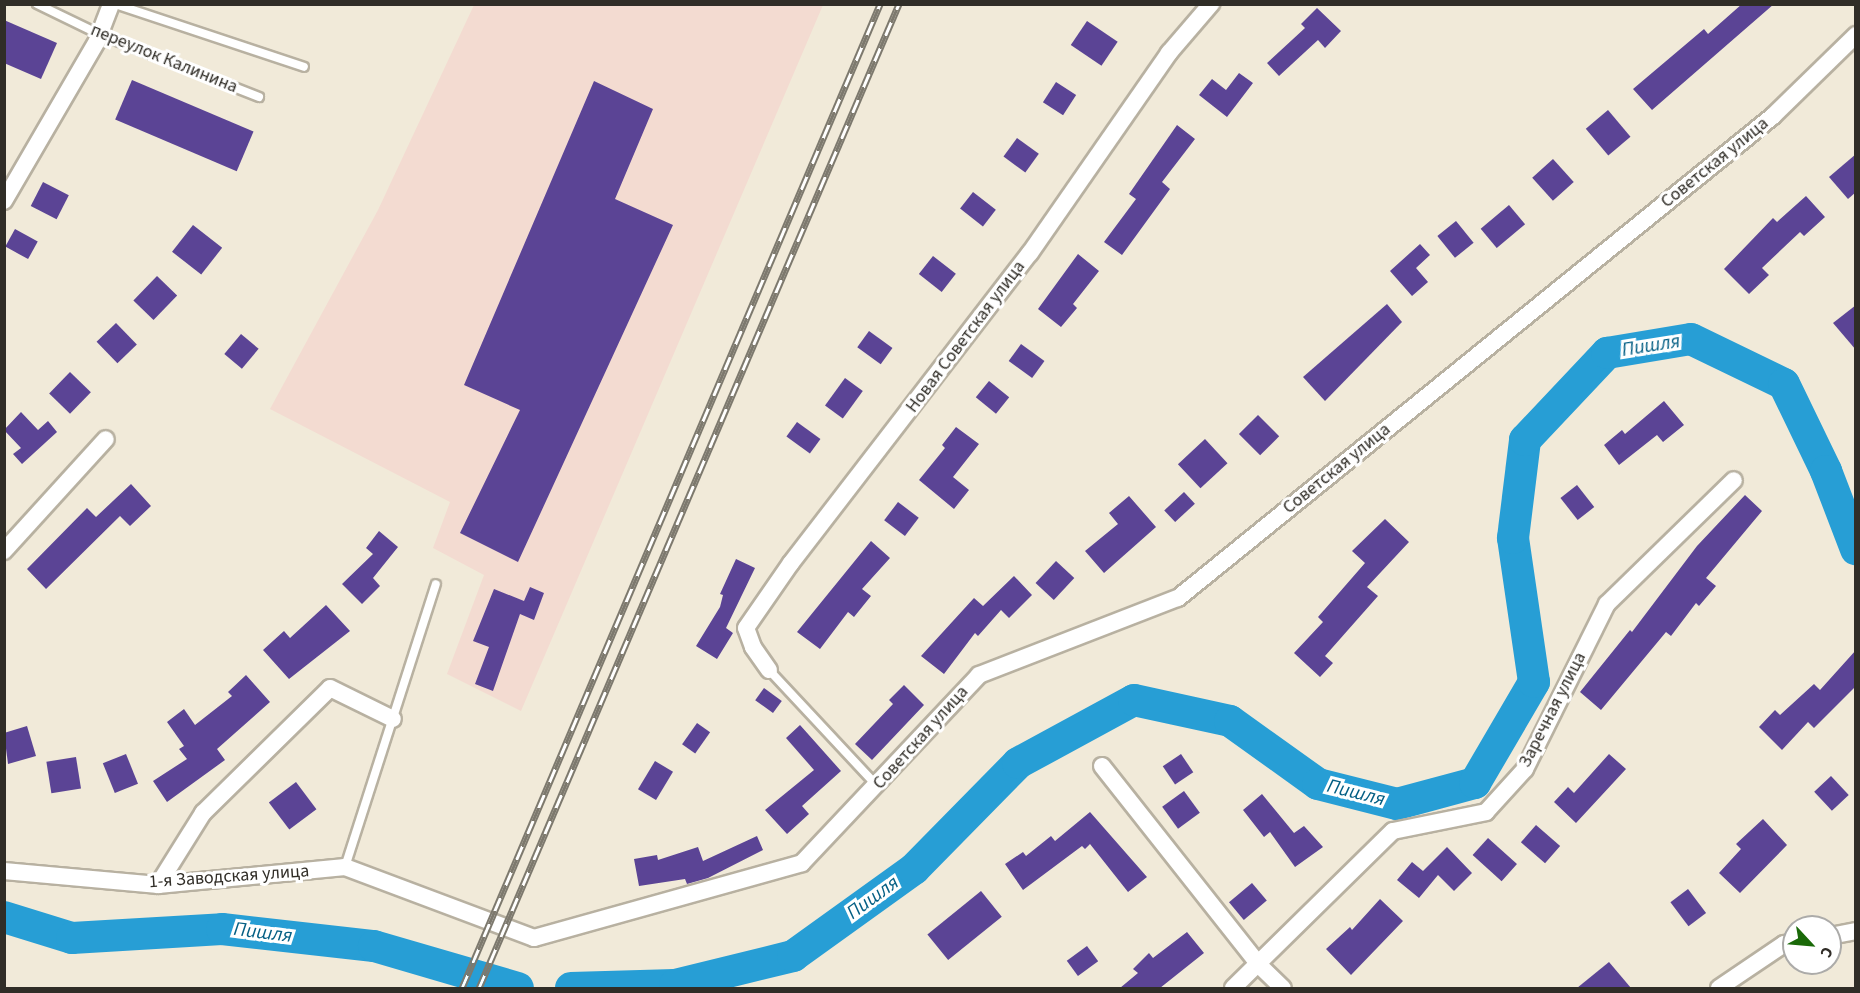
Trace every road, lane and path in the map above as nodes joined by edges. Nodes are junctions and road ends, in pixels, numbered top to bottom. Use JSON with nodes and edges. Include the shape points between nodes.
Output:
{"nodes":[{"id":1,"x":38,"y":4,"type":"edge"},
{"id":2,"x":113,"y":4,"type":"edge"},
{"id":3,"x":1211,"y":4,"type":"edge"},
{"id":4,"x":99,"y":34,"type":"junction"},
{"id":5,"x":1856,"y":35,"type":"edge"},
{"id":6,"x":304,"y":68,"type":"dead end"},
{"id":7,"x":259,"y":97,"type":"dead end"},
{"id":8,"x":4,"y":201,"type":"edge"},
{"id":9,"x":106,"y":439,"type":"dead end"},
{"id":10,"x":1734,"y":480,"type":"dead end"},
{"id":11,"x":4,"y":551,"type":"edge"},
{"id":12,"x":436,"y":584,"type":"dead end"},
{"id":13,"x":769,"y":670,"type":"joint"},
{"id":14,"x":393,"y":719,"type":"junction"},
{"id":15,"x":1102,"y":766,"type":"dead end"},
{"id":16,"x":878,"y":786,"type":"junction"},
{"id":17,"x":345,"y":867,"type":"junction"},
{"id":18,"x":4,"y":872,"type":"edge"},
{"id":19,"x":158,"y":885,"type":"junction"},
{"id":20,"x":1782,"y":945,"type":"edge"},
{"id":21,"x":1259,"y":965,"type":"junction"},
{"id":22,"x":1233,"y":988,"type":"edge"},
{"id":23,"x":1283,"y":988,"type":"edge"},
{"id":24,"x":1719,"y":988,"type":"edge"}],
"edges":[{"from":1,"to":4,"type":"lane","name":"переулок Калинина"},
{"from":2,"to":4,"type":"street"},
{"from":2,"to":6,"type":"lane","name":"переулок Калинина"},
{"from":3,"to":13,"type":"street","name":"Новая Советская улица","via":[[1169,53],[1030,253],[790,563],[746,628]]},
{"from":4,"to":7,"type":"lane","name":"переулок Калинина"},
{"from":4,"to":8,"type":"street"},
{"from":5,"to":16,"type":"street","name":"Советская улица","via":[[1773,116],[1178,598],[979,675]]},
{"from":9,"to":11,"type":"street"},
{"from":10,"to":21,"type":"street","name":"Заречная улица","via":[[1607,604],[1525,769],[1486,812],[1394,831]]},
{"from":12,"to":14,"type":"lane"},
{"from":13,"to":16,"type":"lane"},
{"from":14,"to":17,"type":"lane"},
{"from":14,"to":19,"type":"street","via":[[330,688],[203,813]]},
{"from":15,"to":21,"type":"street"},
{"from":16,"to":17,"type":"street","name":"Советская улица","via":[[802,863],[534,938]]},
{"from":17,"to":19,"type":"street","name":"1-я Заводская улица"},
{"from":18,"to":19,"type":"street","name":"1-я Заводская улица"},
{"from":20,"to":24,"type":"street"},
{"from":21,"to":22,"type":"street","name":"Заречная улица"},
{"from":21,"to":23,"type":"street"}]}
